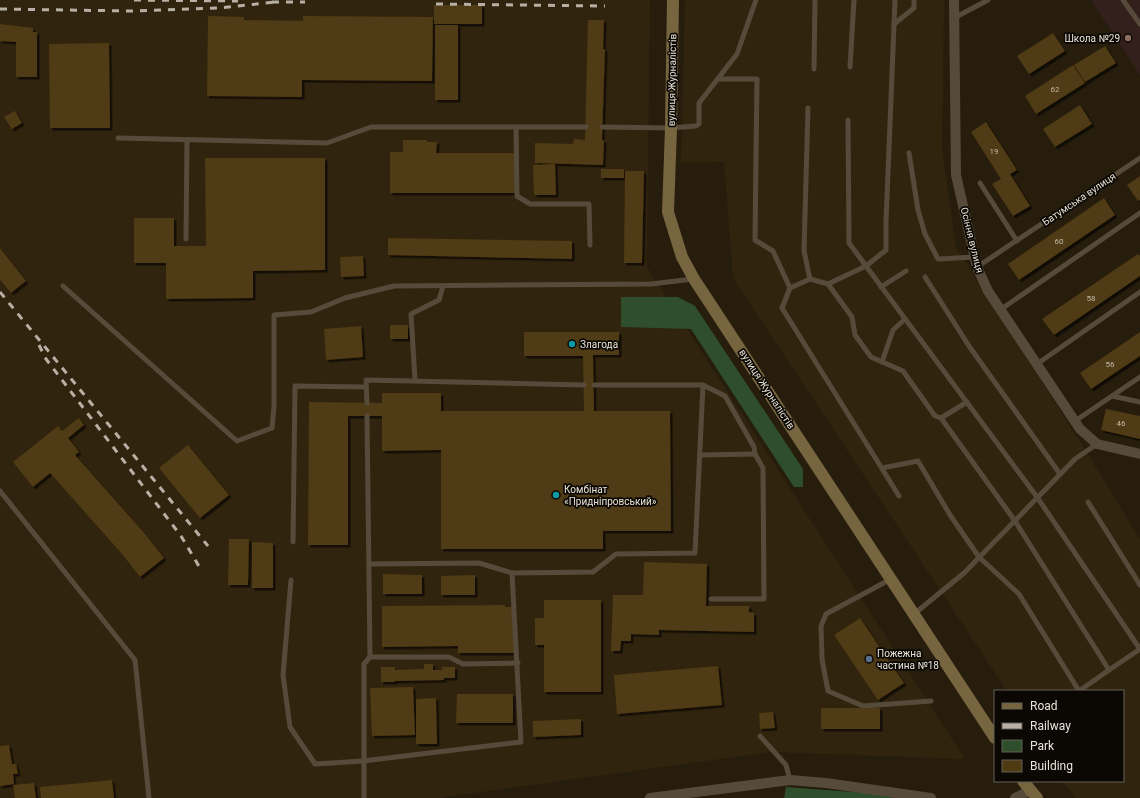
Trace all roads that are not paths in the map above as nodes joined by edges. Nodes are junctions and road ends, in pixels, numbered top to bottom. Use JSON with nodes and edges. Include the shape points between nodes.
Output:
{"nodes":[{"id":1,"x":673,"y":0,"type":"edge"},
{"id":2,"x":756,"y":0,"type":"edge"},
{"id":3,"x":815,"y":0,"type":"edge"},
{"id":4,"x":854,"y":0,"type":"edge"},
{"id":5,"x":895,"y":0,"type":"edge"},
{"id":6,"x":914,"y":0,"type":"edge"},
{"id":7,"x":954,"y":0,"type":"edge"},
{"id":8,"x":988,"y":0,"type":"edge"},
{"id":9,"x":1123,"y":0,"type":"edge"},
{"id":10,"x":954,"y":18,"type":"junction"},
{"id":11,"x":894,"y":24,"type":"junction"},
{"id":12,"x":1140,"y":24,"type":"edge"},
{"id":13,"x":850,"y":67,"type":"dead end"},
{"id":14,"x":814,"y":69,"type":"dead end"},
{"id":15,"x":718,"y":79,"type":"junction"},
{"id":16,"x":808,"y":108,"type":"dead end"},
{"id":17,"x":848,"y":120,"type":"dead end"},
{"id":18,"x":516,"y":127,"type":"junction"},
{"id":19,"x":586,"y":127,"type":"dead end"},
{"id":20,"x":602,"y":127,"type":"dead end"},
{"id":21,"x":671,"y":128,"type":"junction"},
{"id":22,"x":118,"y":138,"type":"dead end"},
{"id":23,"x":187,"y":140,"type":"junction"},
{"id":24,"x":909,"y":153,"type":"dead end"},
{"id":25,"x":1140,"y":158,"type":"edge"},
{"id":26,"x":980,"y":183,"type":"dead end"},
{"id":27,"x":1140,"y":212,"type":"edge"},
{"id":28,"x":186,"y":239,"type":"dead end"},
{"id":29,"x":1017,"y":240,"type":"junction"},
{"id":30,"x":590,"y":245,"type":"dead end"},
{"id":31,"x":975,"y":257,"type":"junction"},
{"id":32,"x":866,"y":266,"type":"junction"},
{"id":33,"x":977,"y":268,"type":"junction"},
{"id":34,"x":906,"y":271,"type":"dead end"},
{"id":35,"x":925,"y":277,"type":"dead end"},
{"id":36,"x":694,"y":279,"type":"junction"},
{"id":37,"x":810,"y":280,"type":"junction"},
{"id":38,"x":828,"y":284,"type":"junction"},
{"id":39,"x":63,"y":286,"type":"dead end"},
{"id":40,"x":442,"y":286,"type":"junction"},
{"id":41,"x":882,"y":287,"type":"junction"},
{"id":42,"x":790,"y":288,"type":"junction"},
{"id":43,"x":1140,"y":292,"type":"edge"},
{"id":44,"x":1000,"y":310,"type":"junction"},
{"id":45,"x":905,"y":319,"type":"junction"},
{"id":46,"x":882,"y":362,"type":"junction"},
{"id":47,"x":1037,"y":364,"type":"junction"},
{"id":48,"x":1140,"y":377,"type":"edge"},
{"id":49,"x":415,"y":380,"type":"junction"},
{"id":50,"x":584,"y":385,"type":"dead end"},
{"id":51,"x":594,"y":385,"type":"dead end"},
{"id":52,"x":703,"y":385,"type":"junction"},
{"id":53,"x":366,"y":387,"type":"junction"},
{"id":54,"x":1112,"y":396,"type":"junction"},
{"id":55,"x":967,"y":402,"type":"junction"},
{"id":56,"x":1140,"y":402,"type":"edge"},
{"id":57,"x":367,"y":403,"type":"dead end"},
{"id":58,"x":367,"y":416,"type":"dead end"},
{"id":59,"x":941,"y":418,"type":"junction"},
{"id":60,"x":1075,"y":421,"type":"junction"},
{"id":61,"x":1097,"y":444,"type":"junction"},
{"id":62,"x":756,"y":454,"type":"junction"},
{"id":63,"x":1140,"y":454,"type":"edge"},
{"id":64,"x":700,"y":455,"type":"junction"},
{"id":65,"x":882,"y":468,"type":"junction"},
{"id":66,"x":1060,"y":474,"type":"junction"},
{"id":67,"x":0,"y":491,"type":"edge"},
{"id":68,"x":899,"y":496,"type":"dead end"},
{"id":69,"x":1037,"y":497,"type":"junction"},
{"id":70,"x":1088,"y":502,"type":"dead end"},
{"id":71,"x":1015,"y":521,"type":"junction"},
{"id":72,"x":293,"y":542,"type":"dead end"},
{"id":73,"x":979,"y":557,"type":"junction"},
{"id":74,"x":369,"y":564,"type":"junction"},
{"id":75,"x":512,"y":573,"type":"junction"},
{"id":76,"x":891,"y":579,"type":"junction"},
{"id":77,"x":291,"y":580,"type":"dead end"},
{"id":78,"x":1140,"y":585,"type":"edge"},
{"id":79,"x":711,"y":600,"type":"dead end"},
{"id":80,"x":914,"y":614,"type":"junction"},
{"id":81,"x":1140,"y":649,"type":"edge"},
{"id":82,"x":370,"y":657,"type":"junction"},
{"id":83,"x":518,"y":663,"type":"junction"},
{"id":84,"x":1109,"y":670,"type":"junction"},
{"id":85,"x":1078,"y":690,"type":"edge"},
{"id":86,"x":1080,"y":690,"type":"edge"},
{"id":87,"x":931,"y":702,"type":"dead end"},
{"id":88,"x":760,"y":736,"type":"dead end"},
{"id":89,"x":994,"y":736,"type":"edge"},
{"id":90,"x":363,"y":761,"type":"junction"},
{"id":91,"x":790,"y":780,"type":"junction"},
{"id":92,"x":1030,"y":790,"type":"edge"},
{"id":93,"x":149,"y":798,"type":"edge"},
{"id":94,"x":364,"y":798,"type":"edge"},
{"id":95,"x":650,"y":798,"type":"edge"},
{"id":96,"x":931,"y":798,"type":"edge"},
{"id":97,"x":1015,"y":798,"type":"edge"}],
"edges":[{"from":1,"to":21,"type":"street","name":"вулиця Журналістів"},
{"from":2,"to":15,"type":"lane","via":[[737,54]]},
{"from":3,"to":14,"type":"lane"},
{"from":4,"to":13,"type":"lane"},
{"from":5,"to":11,"type":"lane"},
{"from":6,"to":11,"type":"lane","via":[[914,8]]},
{"from":7,"to":10,"type":"street","name":"Осіння вулиця"},
{"from":8,"to":10,"type":"lane"},
{"from":9,"to":12,"type":"lane"},
{"from":10,"to":31,"type":"street","name":"Осіння вулиця","via":[[956,175]]},
{"from":11,"to":32,"type":"lane","via":[[886,250]]},
{"from":15,"to":21,"type":"lane","via":[[699,103],[699,124]]},
{"from":15,"to":42,"type":"lane","via":[[757,79],[755,240],[772,251]]},
{"from":16,"to":37,"type":"lane","via":[[804,251]]},
{"from":17,"to":32,"type":"lane","via":[[849,243]]},
{"from":18,"to":19,"type":"lane"},
{"from":18,"to":23,"type":"lane","via":[[371,127],[327,143]]},
{"from":18,"to":30,"type":"lane","via":[[517,196],[530,204],[589,204]]},
{"from":20,"to":21,"type":"lane"},
{"from":21,"to":36,"type":"street","name":"вулиця Журналістів","via":[[668,212],[682,257]]},
{"from":22,"to":23,"type":"lane"},
{"from":23,"to":28,"type":"lane"},
{"from":24,"to":31,"type":"lane","via":[[918,210],[925,234],[938,259]]},
{"from":25,"to":29,"type":"lane","name":"Батумська вулиця"},
{"from":26,"to":29,"type":"lane"},
{"from":27,"to":44,"type":"lane"},
{"from":29,"to":33,"type":"lane","name":"Батумська вулиця"},
{"from":31,"to":33,"type":"street","name":"Осіння вулиця"},
{"from":32,"to":38,"type":"lane"},
{"from":32,"to":41,"type":"lane"},
{"from":33,"to":44,"type":"street","name":"Осіння вулиця"},
{"from":34,"to":41,"type":"lane"},
{"from":35,"to":66,"type":"lane","via":[[969,346]]},
{"from":36,"to":40,"type":"lane","via":[[651,284]]},
{"from":36,"to":76,"type":"street","name":"вулиця Журналістів"},
{"from":37,"to":38,"type":"lane"},
{"from":37,"to":42,"type":"lane"},
{"from":38,"to":46,"type":"lane","via":[[852,317],[855,335],[871,357]]},
{"from":39,"to":40,"type":"lane","via":[[237,441],[272,428],[274,315],[311,312],[345,298],[394,286]]},
{"from":40,"to":49,"type":"lane","via":[[439,300],[411,314]]},
{"from":41,"to":45,"type":"lane"},
{"from":42,"to":65,"type":"lane","via":[[782,308]]},
{"from":43,"to":47,"type":"lane"},
{"from":44,"to":47,"type":"street","name":"Осіння вулиця"},
{"from":45,"to":46,"type":"lane","via":[[893,330]]},
{"from":45,"to":55,"type":"lane"},
{"from":46,"to":59,"type":"lane","via":[[903,371],[935,416]]},
{"from":47,"to":60,"type":"street","name":"Осіння вулиця"},
{"from":48,"to":54,"type":"lane"},
{"from":49,"to":50,"type":"lane"},
{"from":49,"to":53,"type":"lane","via":[[366,380]]},
{"from":51,"to":52,"type":"lane"},
{"from":52,"to":62,"type":"lane","via":[[725,396]]},
{"from":52,"to":64,"type":"lane"},
{"from":53,"to":57,"type":"lane"},
{"from":53,"to":72,"type":"lane","via":[[295,386]]},
{"from":54,"to":56,"type":"lane"},
{"from":54,"to":60,"type":"lane"},
{"from":55,"to":59,"type":"lane"},
{"from":55,"to":69,"type":"lane"},
{"from":58,"to":74,"type":"lane"},
{"from":59,"to":71,"type":"lane"},
{"from":60,"to":61,"type":"street","name":"Осіння вулиця"},
{"from":61,"to":63,"type":"street"},
{"from":61,"to":66,"type":"lane","via":[[1075,459]]},
{"from":62,"to":64,"type":"lane"},
{"from":62,"to":79,"type":"lane","via":[[763,468],[764,599]]},
{"from":64,"to":75,"type":"lane","via":[[695,553],[616,554],[593,572]]},
{"from":65,"to":68,"type":"lane"},
{"from":65,"to":73,"type":"lane","via":[[918,461]]},
{"from":66,"to":69,"type":"lane"},
{"from":67,"to":93,"type":"lane","via":[[134,660]]},
{"from":69,"to":71,"type":"lane"},
{"from":69,"to":81,"type":"lane"},
{"from":70,"to":78,"type":"lane"},
{"from":71,"to":73,"type":"lane"},
{"from":71,"to":84,"type":"lane"},
{"from":73,"to":80,"type":"lane","via":[[964,573]]},
{"from":73,"to":85,"type":"lane","via":[[1019,594]]},
{"from":74,"to":75,"type":"lane","via":[[479,563]]},
{"from":74,"to":82,"type":"lane"},
{"from":75,"to":83,"type":"lane"},
{"from":76,"to":80,"type":"street","name":"вулиця Журналістів"},
{"from":76,"to":87,"type":"lane","via":[[826,614],[821,626],[822,659],[828,691],[863,706]]},
{"from":77,"to":90,"type":"lane","via":[[283,675],[290,727],[314,764]]},
{"from":80,"to":89,"type":"street","name":"вулиця Журналістів"},
{"from":81,"to":84,"type":"lane"},
{"from":82,"to":83,"type":"lane","via":[[449,657],[463,664]]},
{"from":82,"to":90,"type":"lane","via":[[364,664]]},
{"from":83,"to":90,"type":"lane","via":[[522,742]]},
{"from":84,"to":86,"type":"lane"},
{"from":88,"to":91,"type":"lane","via":[[786,765]]},
{"from":90,"to":94,"type":"lane"},
{"from":91,"to":95,"type":"street"},
{"from":91,"to":96,"type":"street"},
{"from":92,"to":97,"type":"street"}]}
